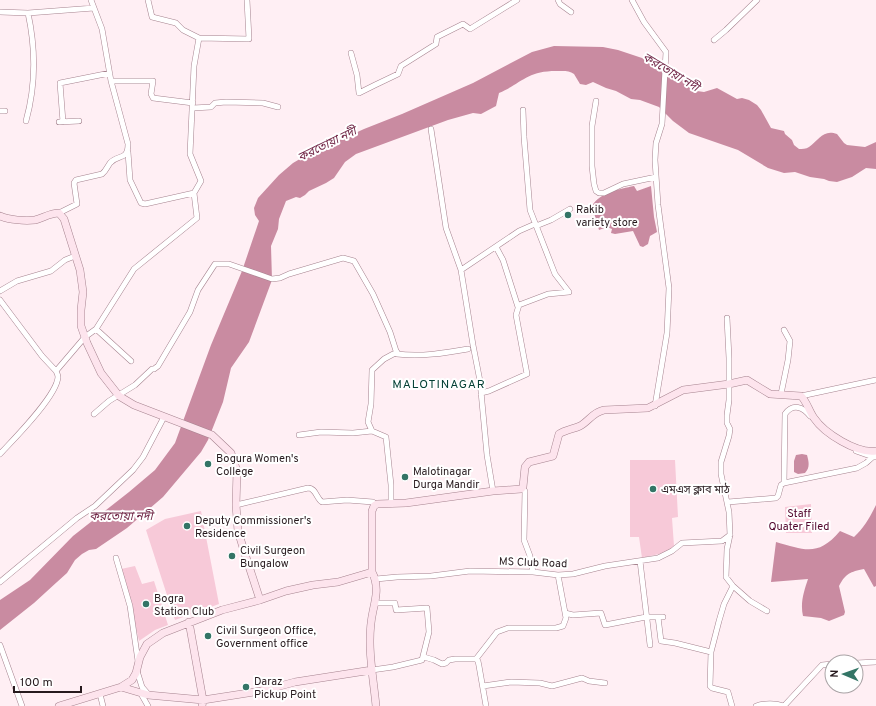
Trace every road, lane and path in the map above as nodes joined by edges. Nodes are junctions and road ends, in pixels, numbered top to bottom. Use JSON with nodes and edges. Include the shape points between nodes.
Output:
{"nodes":[{"id":1,"x":91,"y":0,"type":"edge"},
{"id":2,"x":148,"y":0,"type":"edge"},
{"id":3,"x":247,"y":0,"type":"edge"},
{"id":4,"x":517,"y":0,"type":"edge"},
{"id":5,"x":558,"y":0,"type":"edge"},
{"id":6,"x":632,"y":0,"type":"edge"},
{"id":7,"x":757,"y":0,"type":"edge"},
{"id":8,"x":94,"y":8,"type":"junction"},
{"id":9,"x":0,"y":12,"type":"edge"},
{"id":10,"x":571,"y":12,"type":"dead end"},
{"id":11,"x":28,"y":13,"type":"junction"},
{"id":12,"x":199,"y":38,"type":"junction"},
{"id":13,"x":714,"y":40,"type":"dead end"},
{"id":14,"x":351,"y":53,"type":"dead end"},
{"id":15,"x":110,"y":73,"type":"junction"},
{"id":16,"x":111,"y":81,"type":"junction"},
{"id":17,"x":596,"y":102,"type":"dead end"},
{"id":18,"x":193,"y":106,"type":"junction"},
{"id":19,"x":278,"y":107,"type":"dead end"},
{"id":20,"x":523,"y":110,"type":"dead end"},
{"id":21,"x":26,"y":121,"type":"dead end"},
{"id":22,"x":79,"y":121,"type":"dead end"},
{"id":23,"x":431,"y":129,"type":"dead end"},
{"id":24,"x":128,"y":152,"type":"junction"},
{"id":25,"x":656,"y":177,"type":"junction"},
{"id":26,"x":194,"y":193,"type":"junction"},
{"id":27,"x":570,"y":209,"type":"dead end"},
{"id":28,"x":59,"y":213,"type":"junction"},
{"id":29,"x":0,"y":216,"type":"edge"},
{"id":30,"x":535,"y":225,"type":"junction"},
{"id":31,"x":496,"y":247,"type":"junction"},
{"id":32,"x":75,"y":256,"type":"junction"},
{"id":33,"x":461,"y":270,"type":"junction"},
{"id":34,"x":0,"y":291,"type":"edge"},
{"id":35,"x":0,"y":300,"type":"edge"},
{"id":36,"x":518,"y":307,"type":"junction"},
{"id":37,"x":727,"y":318,"type":"dead end"},
{"id":38,"x":96,"y":329,"type":"junction"},
{"id":39,"x":784,"y":330,"type":"dead end"},
{"id":40,"x":85,"y":337,"type":"junction"},
{"id":41,"x":468,"y":349,"type":"dead end"},
{"id":42,"x":396,"y":352,"type":"junction"},
{"id":43,"x":131,"y":361,"type":"dead end"},
{"id":44,"x":56,"y":371,"type":"junction"},
{"id":45,"x":876,"y":380,"type":"edge"},
{"id":46,"x":729,"y":384,"type":"junction"},
{"id":47,"x":481,"y":393,"type":"junction"},
{"id":48,"x":781,"y":394,"type":"junction"},
{"id":49,"x":119,"y":396,"type":"junction"},
{"id":50,"x":801,"y":396,"type":"junction"},
{"id":51,"x":655,"y":406,"type":"junction"},
{"id":52,"x":94,"y":414,"type":"dead end"},
{"id":53,"x":164,"y":417,"type":"junction"},
{"id":54,"x":372,"y":431,"type":"junction"},
{"id":55,"x":299,"y":435,"type":"dead end"},
{"id":56,"x":0,"y":454,"type":"edge"},
{"id":57,"x":875,"y":455,"type":"edge"},
{"id":58,"x":784,"y":483,"type":"junction"},
{"id":59,"x":522,"y":488,"type":"junction"},
{"id":60,"x":493,"y":491,"type":"junction"},
{"id":61,"x":728,"y":502,"type":"junction"},
{"id":62,"x":390,"y":503,"type":"junction"},
{"id":63,"x":236,"y":505,"type":"junction"},
{"id":64,"x":375,"y":505,"type":"junction"},
{"id":65,"x":730,"y":535,"type":"junction"},
{"id":66,"x":116,"y":558,"type":"dead end"},
{"id":67,"x":640,"y":561,"type":"junction"},
{"id":68,"x":372,"y":572,"type":"junction"},
{"id":69,"x":533,"y":572,"type":"junction"},
{"id":70,"x":558,"y":575,"type":"junction"},
{"id":71,"x":376,"y":579,"type":"junction"},
{"id":72,"x":0,"y":582,"type":"edge"},
{"id":73,"x":733,"y":586,"type":"junction"},
{"id":74,"x":260,"y":600,"type":"junction"},
{"id":75,"x":375,"y":603,"type":"junction"},
{"id":76,"x":767,"y":611,"type":"dead end"},
{"id":77,"x":565,"y":613,"type":"junction"},
{"id":78,"x":646,"y":617,"type":"junction"},
{"id":79,"x":189,"y":622,"type":"junction"},
{"id":80,"x":0,"y":645,"type":"edge"},
{"id":81,"x":650,"y":646,"type":"dead end"},
{"id":82,"x":711,"y":652,"type":"junction"},
{"id":83,"x":424,"y":657,"type":"junction"},
{"id":84,"x":476,"y":659,"type":"junction"},
{"id":85,"x":876,"y":662,"type":"edge"},
{"id":86,"x":864,"y":663,"type":"edge"},
{"id":87,"x":824,"y":665,"type":"edge"},
{"id":88,"x":138,"y":666,"type":"junction"},
{"id":89,"x":372,"y":670,"type":"junction"},
{"id":90,"x":605,"y":683,"type":"dead end"},
{"id":91,"x":482,"y":686,"type":"junction"},
{"id":92,"x":121,"y":687,"type":"junction"},
{"id":93,"x":140,"y":692,"type":"junction"},
{"id":94,"x":100,"y":694,"type":"junction"},
{"id":95,"x":148,"y":694,"type":"junction"},
{"id":96,"x":202,"y":703,"type":"edge"},
{"id":97,"x":22,"y":706,"type":"edge"},
{"id":98,"x":59,"y":706,"type":"edge"},
{"id":99,"x":103,"y":706,"type":"edge"},
{"id":100,"x":148,"y":706,"type":"edge"},
{"id":101,"x":376,"y":706,"type":"edge"},
{"id":102,"x":486,"y":706,"type":"edge"},
{"id":103,"x":732,"y":706,"type":"edge"},
{"id":104,"x":756,"y":706,"type":"edge"},
{"id":105,"x":784,"y":706,"type":"edge"}],
"edges":[{"from":1,"to":8,"type":"street"},
{"from":2,"to":12,"type":"street","via":[[152,17],[176,22],[183,30]]},
{"from":3,"to":12,"type":"street","via":[[249,39]]},
{"from":4,"to":14,"type":"street","via":[[470,29],[463,24],[437,37],[436,44],[401,66],[398,74],[359,93]]},
{"from":5,"to":10,"type":"street"},
{"from":6,"to":25,"type":"street","via":[[666,52],[662,124],[656,143]]},
{"from":7,"to":13,"type":"street"},
{"from":8,"to":11,"type":"street"},
{"from":8,"to":15,"type":"street","via":[[102,29]]},
{"from":9,"to":11,"type":"street"},
{"from":11,"to":21,"type":"street","via":[[32,31],[34,78],[32,101]]},
{"from":12,"to":18,"type":"street","via":[[194,66]]},
{"from":15,"to":16,"type":"street"},
{"from":15,"to":22,"type":"street","via":[[60,83],[61,122]]},
{"from":16,"to":18,"type":"street","via":[[153,81],[152,98]]},
{"from":16,"to":24,"type":"street"},
{"from":17,"to":25,"type":"street","via":[[592,126],[592,166],[596,191],[604,193],[623,184]]},
{"from":18,"to":19,"type":"street","via":[[211,107],[226,102],[263,103]]},
{"from":18,"to":26,"type":"street","via":[[190,154],[201,181]]},
{"from":20,"to":30,"type":"street","via":[[530,210]]},
{"from":23,"to":33,"type":"street","via":[[446,228]]},
{"from":24,"to":26,"type":"street","via":[[130,180],[141,203]]},
{"from":24,"to":28,"type":"street","via":[[111,162],[102,174],[76,180],[74,183],[77,204]]},
{"from":25,"to":51,"type":"street","via":[[669,288],[667,333]]},
{"from":26,"to":38,"type":"street","via":[[197,218],[134,269]]},
{"from":27,"to":30,"type":"street","via":[[551,220]]},
{"from":28,"to":29,"type":"street","via":[[35,220]]},
{"from":28,"to":32,"type":"street","via":[[64,219]]},
{"from":30,"to":31,"type":"street","via":[[519,231]]},
{"from":30,"to":36,"type":"street","via":[[555,274],[569,292],[548,294]]},
{"from":31,"to":33,"type":"street"},
{"from":31,"to":36,"type":"street","via":[[503,260]]},
{"from":32,"to":34,"type":"street","via":[[51,271],[17,281]]},
{"from":32,"to":40,"type":"street","via":[[83,292],[81,326]]},
{"from":33,"to":47,"type":"street"},
{"from":35,"to":44,"type":"street"},
{"from":36,"to":47,"type":"street","via":[[516,315],[527,374]]},
{"from":37,"to":46,"type":"street"},
{"from":38,"to":40,"type":"street"},
{"from":38,"to":43,"type":"street"},
{"from":39,"to":48,"type":"street","via":[[790,341]]},
{"from":40,"to":44,"type":"street"},
{"from":40,"to":49,"type":"street","via":[[101,373]]},
{"from":41,"to":42,"type":"street","via":[[409,356]]},
{"from":42,"to":49,"type":"street","via":[[373,294],[354,261],[343,258],[272,279],[228,264],[215,264],[198,290],[190,312],[158,366]]},
{"from":42,"to":54,"type":"street","via":[[372,370],[368,422]]},
{"from":44,"to":56,"type":"street","via":[[58,378],[49,397]]},
{"from":45,"to":50,"type":"street"},
{"from":46,"to":48,"type":"street","via":[[747,380],[770,394]]},
{"from":46,"to":51,"type":"street","via":[[683,390]]},
{"from":46,"to":61,"type":"street","via":[[727,423],[730,429],[721,462],[721,474]]},
{"from":47,"to":60,"type":"street","via":[[486,455]]},
{"from":48,"to":50,"type":"street"},
{"from":49,"to":52,"type":"street"},
{"from":49,"to":53,"type":"street"},
{"from":50,"to":57,"type":"street","via":[[814,419],[830,434]]},
{"from":51,"to":59,"type":"street","via":[[644,409],[598,411],[580,426],[564,431],[558,436],[553,456],[527,464]]},
{"from":53,"to":63,"type":"street","via":[[212,435],[232,453],[237,471]]},
{"from":53,"to":72,"type":"street","via":[[144,457],[133,470],[95,506]]},
{"from":54,"to":55,"type":"street"},
{"from":54,"to":62,"type":"street","via":[[386,437],[391,485]]},
{"from":57,"to":58,"type":"street","via":[[857,468]]},
{"from":57,"to":58,"type":"street","via":[[857,452],[818,426],[806,411],[793,407],[785,414]]},
{"from":58,"to":61,"type":"street","via":[[776,498]]},
{"from":59,"to":60,"type":"street"},
{"from":59,"to":69,"type":"street","via":[[525,491],[524,540]]},
{"from":60,"to":62,"type":"street"},
{"from":61,"to":65,"type":"street"},
{"from":62,"to":64,"type":"street"},
{"from":63,"to":64,"type":"street","via":[[311,488],[322,502],[361,501],[373,502]]},
{"from":63,"to":74,"type":"street","via":[[238,531]]},
{"from":64,"to":68,"type":"street","via":[[372,510]]},
{"from":65,"to":67,"type":"street","name":"MS Club Road","via":[[722,541],[682,543],[658,558]]},
{"from":65,"to":73,"type":"street","via":[[726,577]]},
{"from":66,"to":88,"type":"street","via":[[130,606]]},
{"from":67,"to":70,"type":"street","name":"MS Club Road"},
{"from":67,"to":78,"type":"street"},
{"from":68,"to":71,"type":"street"},
{"from":68,"to":74,"type":"street","via":[[338,582],[286,591]]},
{"from":69,"to":70,"type":"street","name":"MS Club Road"},
{"from":69,"to":71,"type":"street","name":"MS Club Road","via":[[470,571]]},
{"from":70,"to":77,"type":"street"},
{"from":71,"to":75,"type":"street"},
{"from":73,"to":76,"type":"street","via":[[750,601]]},
{"from":73,"to":82,"type":"street","via":[[718,621]]},
{"from":74,"to":79,"type":"street"},
{"from":75,"to":83,"type":"street","via":[[395,602],[396,610],[427,608],[429,632]]},
{"from":75,"to":89,"type":"street","via":[[370,630]]},
{"from":77,"to":78,"type":"street","via":[[600,613],[605,624]]},
{"from":77,"to":84,"type":"street","via":[[563,626],[556,628],[508,628],[497,632]]},
{"from":78,"to":81,"type":"street"},
{"from":78,"to":82,"type":"street","via":[[660,617],[661,641]]},
{"from":79,"to":88,"type":"street","via":[[163,633],[147,644]]},
{"from":79,"to":96,"type":"street"},
{"from":80,"to":97,"type":"street"},
{"from":82,"to":103,"type":"street","via":[[711,687],[728,692]]},
{"from":83,"to":84,"type":"street","via":[[442,664],[454,659]]},
{"from":83,"to":89,"type":"street","via":[[420,662]]},
{"from":84,"to":91,"type":"street"},
{"from":85,"to":86,"type":"street"},
{"from":87,"to":105,"type":"street"},
{"from":88,"to":92,"type":"street","via":[[132,680]]},
{"from":88,"to":95,"type":"street","via":[[138,677]]},
{"from":89,"to":96,"type":"street","via":[[295,682]]},
{"from":89,"to":101,"type":"street"},
{"from":90,"to":91,"type":"street","via":[[582,678],[552,686],[511,682]]},
{"from":91,"to":102,"type":"street"},
{"from":92,"to":93,"type":"street"},
{"from":92,"to":94,"type":"street"},
{"from":93,"to":95,"type":"street"},
{"from":93,"to":100,"type":"street"},
{"from":94,"to":98,"type":"street"},
{"from":94,"to":99,"type":"street"},
{"from":95,"to":96,"type":"street"},
{"from":104,"to":105,"type":"street","via":[[764,703]]}]}
